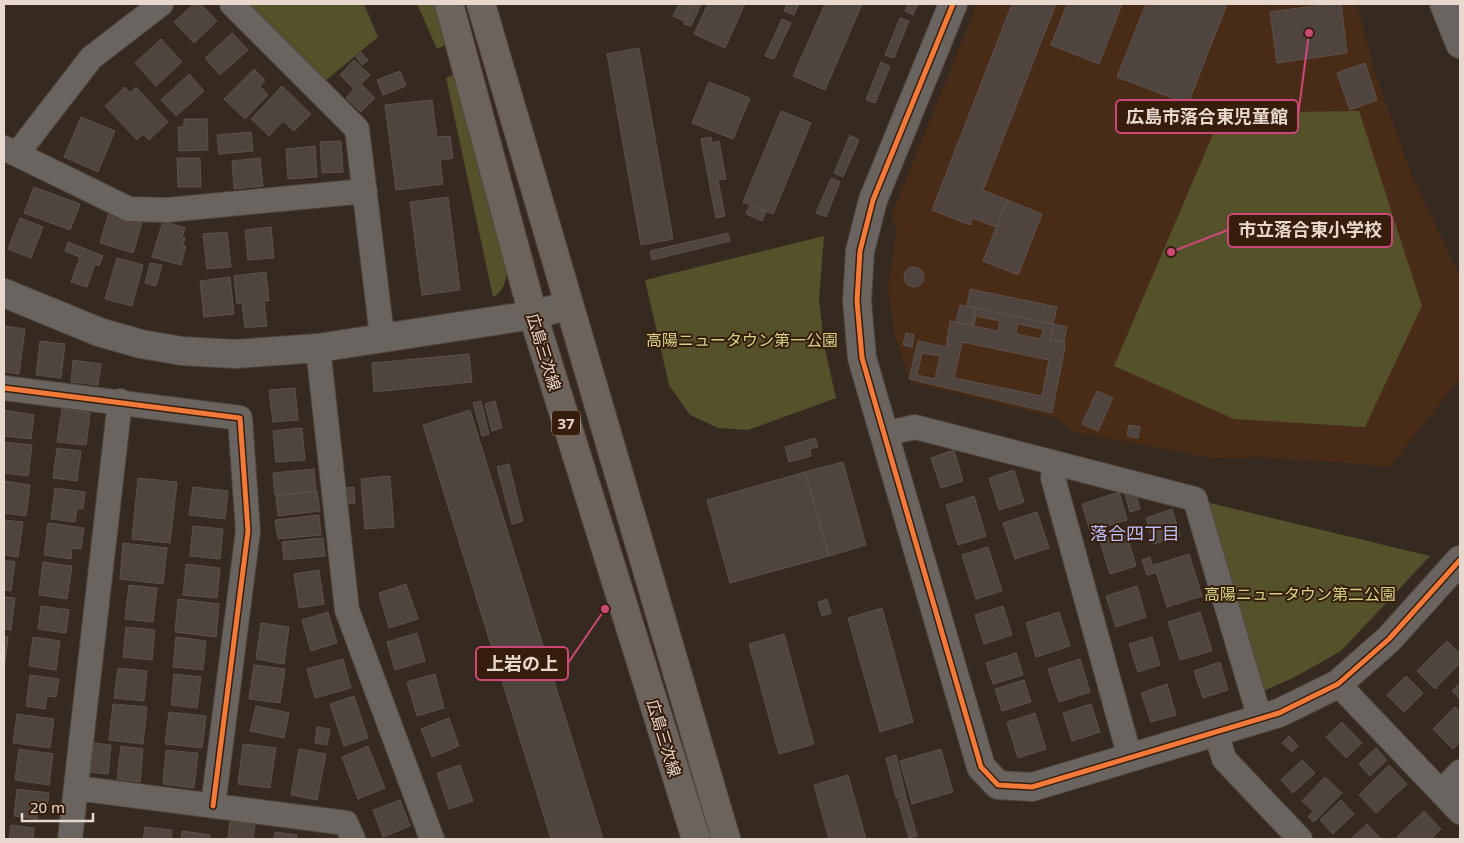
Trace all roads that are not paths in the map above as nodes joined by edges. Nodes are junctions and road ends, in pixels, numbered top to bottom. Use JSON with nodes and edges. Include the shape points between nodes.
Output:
{"nodes":[{"id":1,"x":161,"y":4,"type":"edge"},
{"id":2,"x":232,"y":4,"type":"edge"},
{"id":3,"x":449,"y":4,"type":"edge"},
{"id":4,"x":481,"y":4,"type":"edge"},
{"id":5,"x":953,"y":4,"type":"edge"},
{"id":6,"x":1444,"y":4,"type":"edge"},
{"id":7,"x":1460,"y":44,"type":"edge"},
{"id":8,"x":10,"y":151,"type":"edge"},
{"id":9,"x":365,"y":191,"type":"junction"},
{"id":10,"x":4,"y":293,"type":"edge"},
{"id":11,"x":569,"y":305,"type":"junction"},
{"id":12,"x":532,"y":314,"type":"junction"},
{"id":13,"x":382,"y":336,"type":"junction"},
{"id":14,"x":318,"y":348,"type":"junction"},
{"id":15,"x":4,"y":388,"type":"edge"},
{"id":16,"x":120,"y":401,"type":"junction"},
{"id":17,"x":884,"y":434,"type":"junction"},
{"id":18,"x":1055,"y":463,"type":"junction"},
{"id":19,"x":1457,"y":569,"type":"edge"},
{"id":20,"x":1338,"y":684,"type":"junction"},
{"id":21,"x":1260,"y":719,"type":"junction"},
{"id":22,"x":1216,"y":732,"type":"junction"},
{"id":23,"x":1130,"y":758,"type":"junction"},
{"id":24,"x":1460,"y":772,"type":"edge"},
{"id":25,"x":76,"y":788,"type":"junction"},
{"id":26,"x":1441,"y":792,"type":"junction"},
{"id":27,"x":213,"y":806,"type":"junction"},
{"id":28,"x":1460,"y":812,"type":"edge"},
{"id":29,"x":70,"y":839,"type":"edge"},
{"id":30,"x":353,"y":839,"type":"edge"},
{"id":31,"x":432,"y":839,"type":"edge"},
{"id":32,"x":696,"y":839,"type":"edge"},
{"id":33,"x":726,"y":839,"type":"edge"},
{"id":34,"x":1300,"y":839,"type":"edge"}],
"edges":[{"from":1,"to":8,"type":"street","via":[[91,58]]},
{"from":2,"to":9,"type":"street","via":[[357,129]]},
{"from":3,"to":12,"type":"main road","name":"広島三次線","number":"37"},
{"from":4,"to":11,"type":"main road","name":"広島三次線","number":"37"},
{"from":5,"to":17,"type":"street","via":[[873,200],[860,251],[857,301],[862,358]]},
{"from":6,"to":7,"type":"street"},
{"from":8,"to":9,"type":"street","via":[[129,209],[167,210]]},
{"from":9,"to":13,"type":"street"},
{"from":10,"to":14,"type":"street","via":[[98,332],[141,344],[182,351],[235,354]]},
{"from":11,"to":12,"type":"street"},
{"from":11,"to":33,"type":"main road","name":"広島三次線","number":"37"},
{"from":12,"to":13,"type":"street"},
{"from":12,"to":32,"type":"main road","name":"広島三次線","number":"37"},
{"from":13,"to":14,"type":"street"},
{"from":14,"to":31,"type":"street","via":[[347,610]]},
{"from":15,"to":16,"type":"street"},
{"from":16,"to":25,"type":"street"},
{"from":16,"to":27,"type":"street","via":[[240,418],[248,531]]},
{"from":17,"to":18,"type":"street","via":[[915,427]]},
{"from":17,"to":23,"type":"street","via":[[981,767],[998,785],[1032,788]]},
{"from":18,"to":21,"type":"street","via":[[1195,499]]},
{"from":18,"to":23,"type":"street","via":[[1053,478]]},
{"from":19,"to":20,"type":"street","via":[[1389,639]]},
{"from":20,"to":21,"type":"street"},
{"from":20,"to":26,"type":"street"},
{"from":21,"to":22,"type":"street"},
{"from":22,"to":23,"type":"street"},
{"from":22,"to":34,"type":"street","via":[[1224,759]]},
{"from":24,"to":26,"type":"street"},
{"from":25,"to":27,"type":"street"},
{"from":25,"to":29,"type":"street"},
{"from":26,"to":28,"type":"street"},
{"from":27,"to":30,"type":"street","via":[[346,823]]}]}
